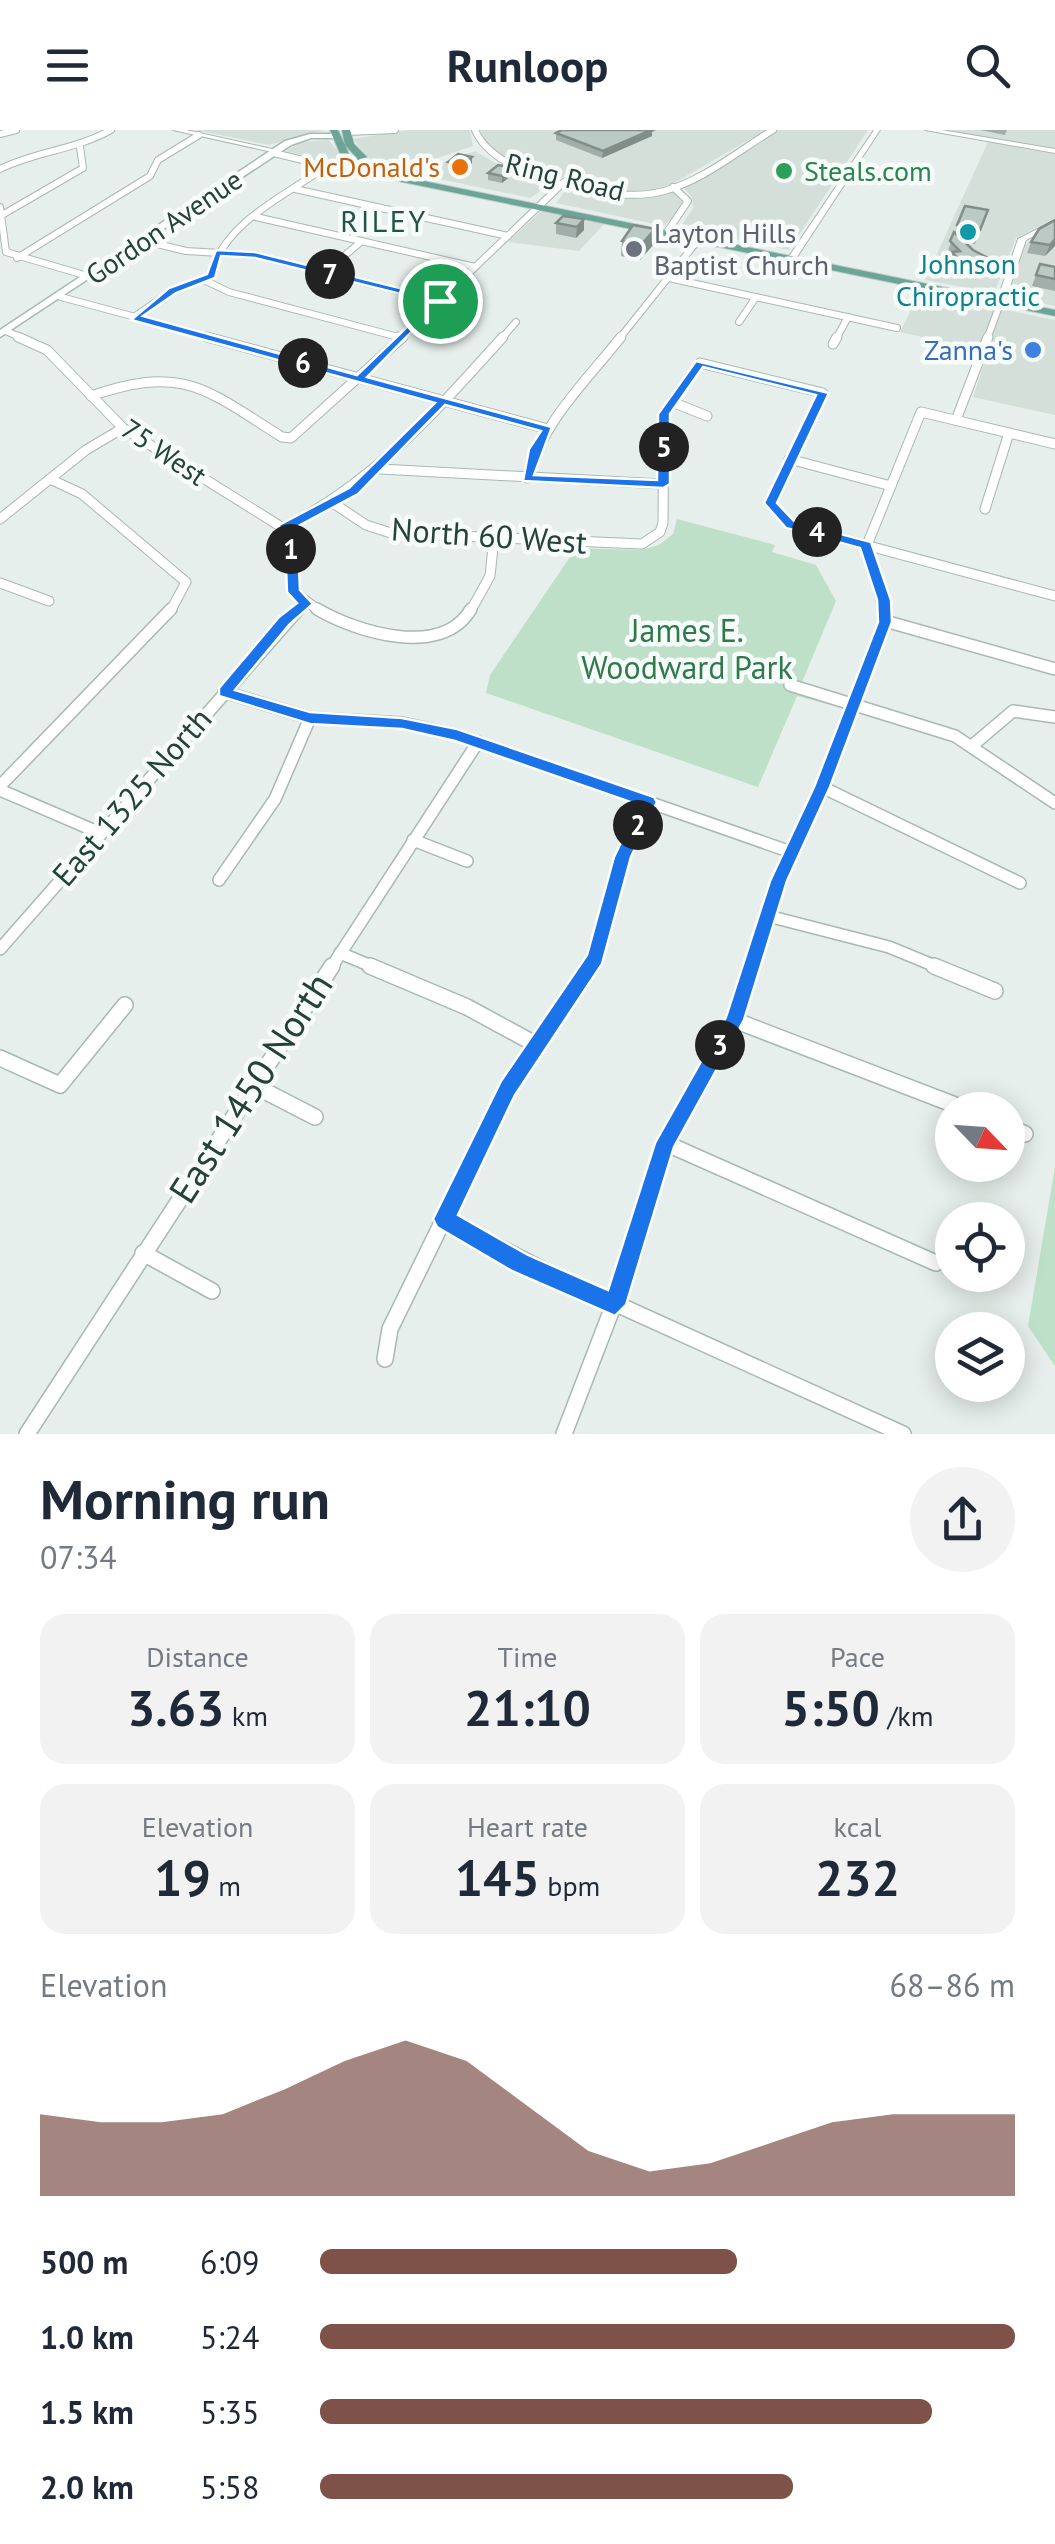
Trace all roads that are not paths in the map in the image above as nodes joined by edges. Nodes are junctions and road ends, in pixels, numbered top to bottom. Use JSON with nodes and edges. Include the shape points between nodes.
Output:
{"nodes":[{"id":1,"x":16,"y":130,"type":"edge"},
{"id":2,"x":111,"y":130,"type":"edge"},
{"id":3,"x":176,"y":130,"type":"edge"},
{"id":4,"x":395,"y":130,"type":"edge"},
{"id":5,"x":474,"y":130,"type":"edge"},
{"id":6,"x":773,"y":130,"type":"edge"},
{"id":7,"x":928,"y":130,"type":"edge"},
{"id":8,"x":339,"y":132,"type":"edge"},
{"id":9,"x":872,"y":133,"type":"edge"},
{"id":10,"x":0,"y":134,"type":"edge"},
{"id":11,"x":198,"y":135,"type":"junction"},
{"id":12,"x":80,"y":147,"type":"junction"},
{"id":13,"x":275,"y":152,"type":"junction"},
{"id":14,"x":1055,"y":152,"type":"edge"},
{"id":15,"x":350,"y":160,"type":"junction"},
{"id":16,"x":0,"y":169,"type":"edge"},
{"id":17,"x":424,"y":178,"type":"junction"},
{"id":18,"x":564,"y":182,"type":"junction"},
{"id":19,"x":673,"y":187,"type":"junction"},
{"id":20,"x":295,"y":189,"type":"junction"},
{"id":21,"x":466,"y":190,"type":"junction"},
{"id":22,"x":357,"y":192,"type":"dead end"},
{"id":23,"x":344,"y":201,"type":"junction"},
{"id":24,"x":539,"y":205,"type":"junction"},
{"id":25,"x":1,"y":211,"type":"edge"},
{"id":26,"x":256,"y":217,"type":"junction"},
{"id":27,"x":1055,"y":222,"type":"edge"},
{"id":28,"x":667,"y":232,"type":"junction"},
{"id":29,"x":508,"y":236,"type":"junction"},
{"id":30,"x":698,"y":238,"type":"junction"},
{"id":31,"x":145,"y":240,"type":"junction"},
{"id":32,"x":362,"y":241,"type":"junction"},
{"id":33,"x":216,"y":253,"type":"junction"},
{"id":34,"x":17,"y":258,"type":"junction"},
{"id":35,"x":792,"y":258,"type":"junction"},
{"id":36,"x":475,"y":267,"type":"junction"},
{"id":37,"x":325,"y":272,"type":"junction"},
{"id":38,"x":90,"y":277,"type":"junction"},
{"id":39,"x":669,"y":278,"type":"junction"},
{"id":40,"x":204,"y":280,"type":"junction"},
{"id":41,"x":61,"y":296,"type":"junction"},
{"id":42,"x":756,"y":297,"type":"junction"},
{"id":43,"x":440,"y":301,"type":"junction"},
{"id":44,"x":1001,"y":302,"type":"junction"},
{"id":45,"x":1055,"y":313,"type":"edge"},
{"id":46,"x":848,"y":317,"type":"junction"},
{"id":47,"x":134,"y":318,"type":"junction"},
{"id":48,"x":516,"y":322,"type":"dead end"},
{"id":49,"x":738,"y":322,"type":"dead end"},
{"id":50,"x":896,"y":328,"type":"dead end"},
{"id":51,"x":3,"y":333,"type":"edge"},
{"id":52,"x":402,"y":338,"type":"junction"},
{"id":53,"x":834,"y":344,"type":"dead end"},
{"id":54,"x":359,"y":378,"type":"junction"},
{"id":55,"x":91,"y":396,"type":"junction"},
{"id":56,"x":442,"y":401,"type":"junction"},
{"id":57,"x":672,"y":402,"type":"junction"},
{"id":58,"x":707,"y":416,"type":"dead end"},
{"id":59,"x":956,"y":420,"type":"junction"},
{"id":60,"x":123,"y":428,"type":"junction"},
{"id":61,"x":548,"y":429,"type":"junction"},
{"id":62,"x":1010,"y":433,"type":"junction"},
{"id":63,"x":1055,"y":444,"type":"edge"},
{"id":64,"x":789,"y":460,"type":"junction"},
{"id":65,"x":380,"y":469,"type":"junction"},
{"id":66,"x":527,"y":478,"type":"junction"},
{"id":67,"x":50,"y":479,"type":"junction"},
{"id":68,"x":663,"y":484,"type":"junction"},
{"id":69,"x":890,"y":486,"type":"junction"},
{"id":70,"x":332,"y":503,"type":"junction"},
{"id":71,"x":985,"y":509,"type":"dead end"},
{"id":72,"x":0,"y":519,"type":"edge"},
{"id":73,"x":284,"y":528,"type":"junction"},
{"id":74,"x":494,"y":538,"type":"junction"},
{"id":75,"x":867,"y":545,"type":"junction"},
{"id":76,"x":0,"y":583,"type":"edge"},
{"id":77,"x":1055,"y":596,"type":"edge"},
{"id":78,"x":49,"y":601,"type":"dead end"},
{"id":79,"x":306,"y":604,"type":"junction"},
{"id":80,"x":885,"y":622,"type":"junction"},
{"id":81,"x":1055,"y":670,"type":"edge"},
{"id":82,"x":790,"y":685,"type":"dead end"},
{"id":83,"x":224,"y":692,"type":"junction"},
{"id":84,"x":851,"y":702,"type":"junction"},
{"id":85,"x":310,"y":718,"type":"junction"},
{"id":86,"x":1055,"y":718,"type":"edge"},
{"id":87,"x":478,"y":742,"type":"junction"},
{"id":88,"x":973,"y":745,"type":"junction"},
{"id":89,"x":822,"y":787,"type":"junction"},
{"id":90,"x":0,"y":788,"type":"edge"},
{"id":91,"x":648,"y":802,"type":"junction"},
{"id":92,"x":1055,"y":803,"type":"edge"},
{"id":93,"x":100,"y":834,"type":"junction"},
{"id":94,"x":414,"y":840,"type":"junction"},
{"id":95,"x":791,"y":852,"type":"junction"},
{"id":96,"x":467,"y":861,"type":"dead end"},
{"id":97,"x":219,"y":880,"type":"dead end"},
{"id":98,"x":1020,"y":883,"type":"dead end"},
{"id":99,"x":768,"y":916,"type":"junction"},
{"id":100,"x":0,"y":950,"type":"edge"},
{"id":101,"x":340,"y":953,"type":"junction"},
{"id":102,"x":995,"y":991,"type":"dead end"},
{"id":103,"x":125,"y":1005,"type":"dead end"},
{"id":104,"x":734,"y":1020,"type":"junction"},
{"id":105,"x":535,"y":1044,"type":"junction"},
{"id":106,"x":0,"y":1058,"type":"edge"},
{"id":107,"x":253,"y":1085,"type":"junction"},
{"id":108,"x":935,"y":1097,"type":"edge"},
{"id":109,"x":316,"y":1116,"type":"dead end"},
{"id":110,"x":665,"y":1143,"type":"junction"},
{"id":111,"x":444,"y":1219,"type":"junction"},
{"id":112,"x":143,"y":1254,"type":"junction"},
{"id":113,"x":935,"y":1263,"type":"edge"},
{"id":114,"x":212,"y":1291,"type":"dead end"},
{"id":115,"x":615,"y":1305,"type":"junction"},
{"id":116,"x":385,"y":1360,"type":"dead end"},
{"id":117,"x":896,"y":1432,"type":"edge"},
{"id":118,"x":27,"y":1434,"type":"edge"},
{"id":119,"x":564,"y":1434,"type":"edge"}],
"edges":[{"from":1,"to":10,"type":"street"},
{"from":2,"to":12,"type":"street"},
{"from":3,"to":11,"type":"street"},
{"from":4,"to":8,"type":"street"},
{"from":5,"to":18,"type":"street","name":"Ring Road","via":[[494,160]]},
{"from":6,"to":19,"type":"street","name":"Ring Road"},
{"from":7,"to":14,"type":"street"},
{"from":8,"to":13,"type":"main road","name":"Gordon Avenue","via":[[299,138]]},
{"from":8,"to":15,"type":"main road"},
{"from":8,"to":17,"type":"main road","via":[[351,154]]},
{"from":9,"to":35,"type":"street"},
{"from":11,"to":13,"type":"street"},
{"from":11,"to":34,"type":"street","via":[[158,160],[150,176]]},
{"from":12,"to":16,"type":"street","via":[[36,152]]},
{"from":12,"to":25,"type":"street","via":[[83,168]]},
{"from":13,"to":20,"type":"street","via":[[327,166]]},
{"from":13,"to":31,"type":"main road","name":"Gordon Avenue"},
{"from":15,"to":17,"type":"main road"},
{"from":15,"to":21,"type":"main road","via":[[390,177]]},
{"from":17,"to":21,"type":"main road"},
{"from":18,"to":19,"type":"street","name":"Ring Road","via":[[639,195]]},
{"from":18,"to":24,"type":"street"},
{"from":19,"to":28,"type":"street","name":"Ring Road","via":[[688,201]]},
{"from":20,"to":23,"type":"street"},
{"from":20,"to":26,"type":"street"},
{"from":21,"to":24,"type":"main road"},
{"from":22,"to":23,"type":"street"},
{"from":23,"to":29,"type":"street"},
{"from":24,"to":28,"type":"main road"},
{"from":24,"to":29,"type":"street"},
{"from":25,"to":34,"type":"street","via":[[3,244]]},
{"from":26,"to":32,"type":"street"},
{"from":26,"to":33,"type":"street"},
{"from":27,"to":44,"type":"street","via":[[1022,238]]},
{"from":28,"to":30,"type":"main road"},
{"from":29,"to":36,"type":"street"},
{"from":30,"to":35,"type":"main road"},
{"from":30,"to":39,"type":"street"},
{"from":31,"to":33,"type":"street"},
{"from":31,"to":38,"type":"main road","name":"Gordon Avenue"},
{"from":32,"to":36,"type":"street"},
{"from":32,"to":37,"type":"street"},
{"from":33,"to":37,"type":"street"},
{"from":33,"to":40,"type":"street","via":[[215,268]]},
{"from":34,"to":38,"type":"street"},
{"from":35,"to":44,"type":"main road"},
{"from":36,"to":43,"type":"street"},
{"from":37,"to":43,"type":"street"},
{"from":38,"to":41,"type":"main road","name":"Gordon Avenue"},
{"from":39,"to":42,"type":"street"},
{"from":39,"to":61,"type":"street"},
{"from":40,"to":47,"type":"street","via":[[172,290]]},
{"from":40,"to":52,"type":"street"},
{"from":41,"to":47,"type":"street"},
{"from":41,"to":51,"type":"main road","name":"Gordon Avenue"},
{"from":42,"to":46,"type":"street"},
{"from":42,"to":49,"type":"street"},
{"from":43,"to":52,"type":"street"},
{"from":44,"to":45,"type":"main road"},
{"from":44,"to":59,"type":"street"},
{"from":46,"to":50,"type":"street"},
{"from":46,"to":53,"type":"street"},
{"from":47,"to":54,"type":"street"},
{"from":48,"to":56,"type":"street"},
{"from":51,"to":55,"type":"street","name":"75 West","via":[[47,350]]},
{"from":52,"to":54,"type":"street"},
{"from":54,"to":55,"type":"street","via":[[291,438],[214,392],[150,377]]},
{"from":54,"to":56,"type":"street"},
{"from":55,"to":60,"type":"street","name":"75 West"},
{"from":56,"to":61,"type":"street"},
{"from":56,"to":65,"type":"street"},
{"from":57,"to":58,"type":"street"},
{"from":57,"to":64,"type":"street","via":[[700,363],[823,393]]},
{"from":57,"to":68,"type":"street","via":[[664,414]]},
{"from":59,"to":62,"type":"street"},
{"from":59,"to":69,"type":"street","via":[[921,412]]},
{"from":60,"to":67,"type":"street"},
{"from":60,"to":73,"type":"street","name":"75 West"},
{"from":61,"to":66,"type":"street"},
{"from":62,"to":63,"type":"street"},
{"from":62,"to":71,"type":"street"},
{"from":64,"to":69,"type":"street"},
{"from":64,"to":75,"type":"street","via":[[770,503],[775,513],[791,525]]},
{"from":65,"to":66,"type":"street"},
{"from":65,"to":70,"type":"street"},
{"from":66,"to":68,"type":"street"},
{"from":67,"to":72,"type":"street"},
{"from":67,"to":90,"type":"street","via":[[82,494],[186,582],[167,616]]},
{"from":68,"to":74,"type":"street","name":"North 60 West","via":[[662,523],[652,539],[627,545]]},
{"from":69,"to":75,"type":"street"},
{"from":70,"to":73,"type":"street"},
{"from":70,"to":74,"type":"street","name":"North 60 West","via":[[391,532]]},
{"from":73,"to":79,"type":"street","via":[[292,543],[294,592]]},
{"from":74,"to":79,"type":"street","via":[[490,576],[463,624],[447,632],[398,636]]},
{"from":75,"to":77,"type":"street"},
{"from":75,"to":80,"type":"street"},
{"from":76,"to":78,"type":"street"},
{"from":79,"to":83,"type":"street","name":"East 1325 North"},
{"from":80,"to":81,"type":"street"},
{"from":80,"to":84,"type":"street"},
{"from":82,"to":84,"type":"street"},
{"from":83,"to":85,"type":"street"},
{"from":83,"to":93,"type":"street","name":"East 1325 North"},
{"from":84,"to":88,"type":"street"},
{"from":84,"to":89,"type":"street"},
{"from":85,"to":87,"type":"street","via":[[402,724]]},
{"from":85,"to":97,"type":"street","via":[[275,798]]},
{"from":86,"to":88,"type":"street","via":[[1020,709]]},
{"from":87,"to":91,"type":"street"},
{"from":87,"to":94,"type":"street","name":"East 1450 North"},
{"from":88,"to":92,"type":"street"},
{"from":89,"to":95,"type":"street"},
{"from":89,"to":98,"type":"street"},
{"from":90,"to":93,"type":"street"},
{"from":91,"to":95,"type":"street"},
{"from":91,"to":105,"type":"street","via":[[623,857],[595,958]]},
{"from":93,"to":100,"type":"street","name":"East 1325 North"},
{"from":94,"to":96,"type":"street"},
{"from":94,"to":101,"type":"street","name":"East 1450 North"},
{"from":95,"to":99,"type":"street"},
{"from":99,"to":102,"type":"street","via":[[888,946]]},
{"from":99,"to":104,"type":"street"},
{"from":101,"to":105,"type":"street"},
{"from":101,"to":107,"type":"street","name":"East 1450 North"},
{"from":103,"to":106,"type":"street","via":[[60,1085]]},
{"from":104,"to":108,"type":"street"},
{"from":104,"to":110,"type":"street"},
{"from":105,"to":111,"type":"street"},
{"from":107,"to":109,"type":"street"},
{"from":107,"to":112,"type":"street","name":"East 1450 North"},
{"from":110,"to":113,"type":"street"},
{"from":110,"to":115,"type":"street"},
{"from":111,"to":115,"type":"street","via":[[520,1263]]},
{"from":111,"to":116,"type":"street","via":[[390,1329]]},
{"from":112,"to":114,"type":"street"},
{"from":112,"to":118,"type":"street","name":"East 1450 North"},
{"from":115,"to":117,"type":"street","via":[[732,1352]]},
{"from":115,"to":119,"type":"street"}]}
